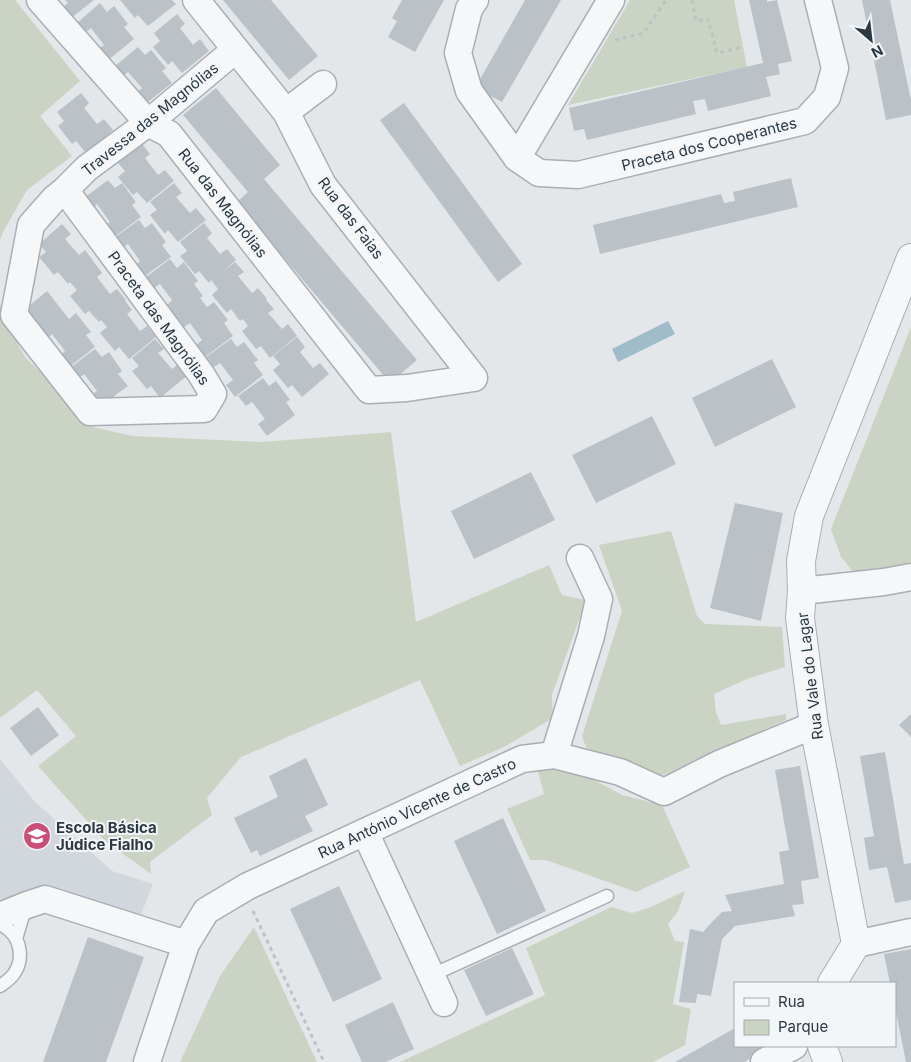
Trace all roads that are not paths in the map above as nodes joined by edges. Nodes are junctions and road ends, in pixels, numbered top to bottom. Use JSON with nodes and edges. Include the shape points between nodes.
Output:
{"nodes":[{"id":1,"x":40,"y":0,"type":"edge"},
{"id":2,"x":196,"y":0,"type":"edge"},
{"id":3,"x":475,"y":0,"type":"edge"},
{"id":4,"x":611,"y":0,"type":"edge"},
{"id":5,"x":818,"y":0,"type":"edge"},
{"id":6,"x":235,"y":50,"type":"junction"},
{"id":7,"x":323,"y":84,"type":"dead end"},
{"id":8,"x":286,"y":112,"type":"junction"},
{"id":9,"x":148,"y":123,"type":"junction"},
{"id":10,"x":517,"y":158,"type":"junction"},
{"id":11,"x":65,"y":190,"type":"junction"},
{"id":12,"x":911,"y":258,"type":"edge"},
{"id":13,"x":407,"y":388,"type":"joint"},
{"id":14,"x":580,"y":558,"type":"dead end"},
{"id":15,"x":911,"y":578,"type":"edge"},
{"id":16,"x":802,"y":591,"type":"junction"},
{"id":17,"x":814,"y":725,"type":"junction"},
{"id":18,"x":554,"y":755,"type":"junction"},
{"id":19,"x":365,"y":832,"type":"junction"},
{"id":20,"x":607,"y":896,"type":"dead end"},
{"id":21,"x":27,"y":905,"type":"junction"},
{"id":22,"x":0,"y":916,"type":"edge"},
{"id":23,"x":0,"y":924,"type":"edge"},
{"id":24,"x":911,"y":932,"type":"edge"},
{"id":25,"x":16,"y":939,"type":"junction"},
{"id":26,"x":186,"y":944,"type":"junction"},
{"id":27,"x":856,"y":944,"type":"junction"},
{"id":28,"x":432,"y":975,"type":"junction"},
{"id":29,"x":833,"y":982,"type":"edge"},
{"id":30,"x":0,"y":986,"type":"edge"},
{"id":31,"x":444,"y":1003,"type":"dead end"},
{"id":32,"x":792,"y":1047,"type":"edge"},
{"id":33,"x":822,"y":1047,"type":"edge"},
{"id":34,"x":146,"y":1062,"type":"edge"},
{"id":35,"x":764,"y":1062,"type":"edge"},
{"id":36,"x":828,"y":1062,"type":"edge"}],
"edges":[{"from":1,"to":9,"type":"street","name":"Rua das Magnólias"},
{"from":2,"to":6,"type":"street","name":"Rua das Faias"},
{"from":3,"to":10,"type":"street","name":"Praceta dos Cooperantes","via":[[469,9],[458,53],[469,91]]},
{"from":4,"to":10,"type":"street"},
{"from":5,"to":10,"type":"street","name":"Praceta dos Cooperantes","via":[[835,68],[827,97],[805,120],[578,175],[539,173]]},
{"from":6,"to":8,"type":"street","name":"Rua das Faias"},
{"from":6,"to":9,"type":"street","name":"Travessa das Magnólias"},
{"from":7,"to":8,"type":"street"},
{"from":8,"to":13,"type":"street","name":"Rua das Faias","via":[[323,185],[474,378]]},
{"from":9,"to":11,"type":"street","name":"Travessa das Magnólias","via":[[87,168]]},
{"from":9,"to":13,"type":"street","name":"Rua das Magnólias","via":[[169,134],[369,390]]},
{"from":11,"to":11,"type":"street","name":"Praceta das Magnólias","via":[[31,225],[14,314],[90,412],[204,409],[213,394],[202,374]]},
{"from":12,"to":16,"type":"street","name":"Rua Vale do Lagar","via":[[809,516],[801,561]]},
{"from":14,"to":18,"type":"street","via":[[599,599],[591,636]]},
{"from":15,"to":16,"type":"street"},
{"from":16,"to":17,"type":"street","name":"Rua Vale do Lagar","via":[[800,618]]},
{"from":17,"to":18,"type":"street","name":"Rua António Vicente de Castro","via":[[719,764],[664,792],[620,772]]},
{"from":17,"to":27,"type":"street","name":"Rua Vale do Lagar"},
{"from":18,"to":19,"type":"street","name":"Rua António Vicente de Castro","via":[[522,759]]},
{"from":19,"to":26,"type":"street","name":"Rua António Vicente de Castro","via":[[242,889],[206,911]]},
{"from":19,"to":28,"type":"street"},
{"from":20,"to":28,"type":"lane"},
{"from":21,"to":22,"type":"street"},
{"from":21,"to":25,"type":"lane"},
{"from":21,"to":26,"type":"street","via":[[45,899]]},
{"from":23,"to":25,"type":"lane"},
{"from":24,"to":27,"type":"street"},
{"from":25,"to":30,"type":"lane","via":[[20,950],[16,972]]},
{"from":26,"to":34,"type":"street","name":"Rua António Vicente de Castro"},
{"from":27,"to":29,"type":"street"},
{"from":28,"to":31,"type":"street"},
{"from":32,"to":35,"type":"street"},
{"from":33,"to":36,"type":"street"}]}
